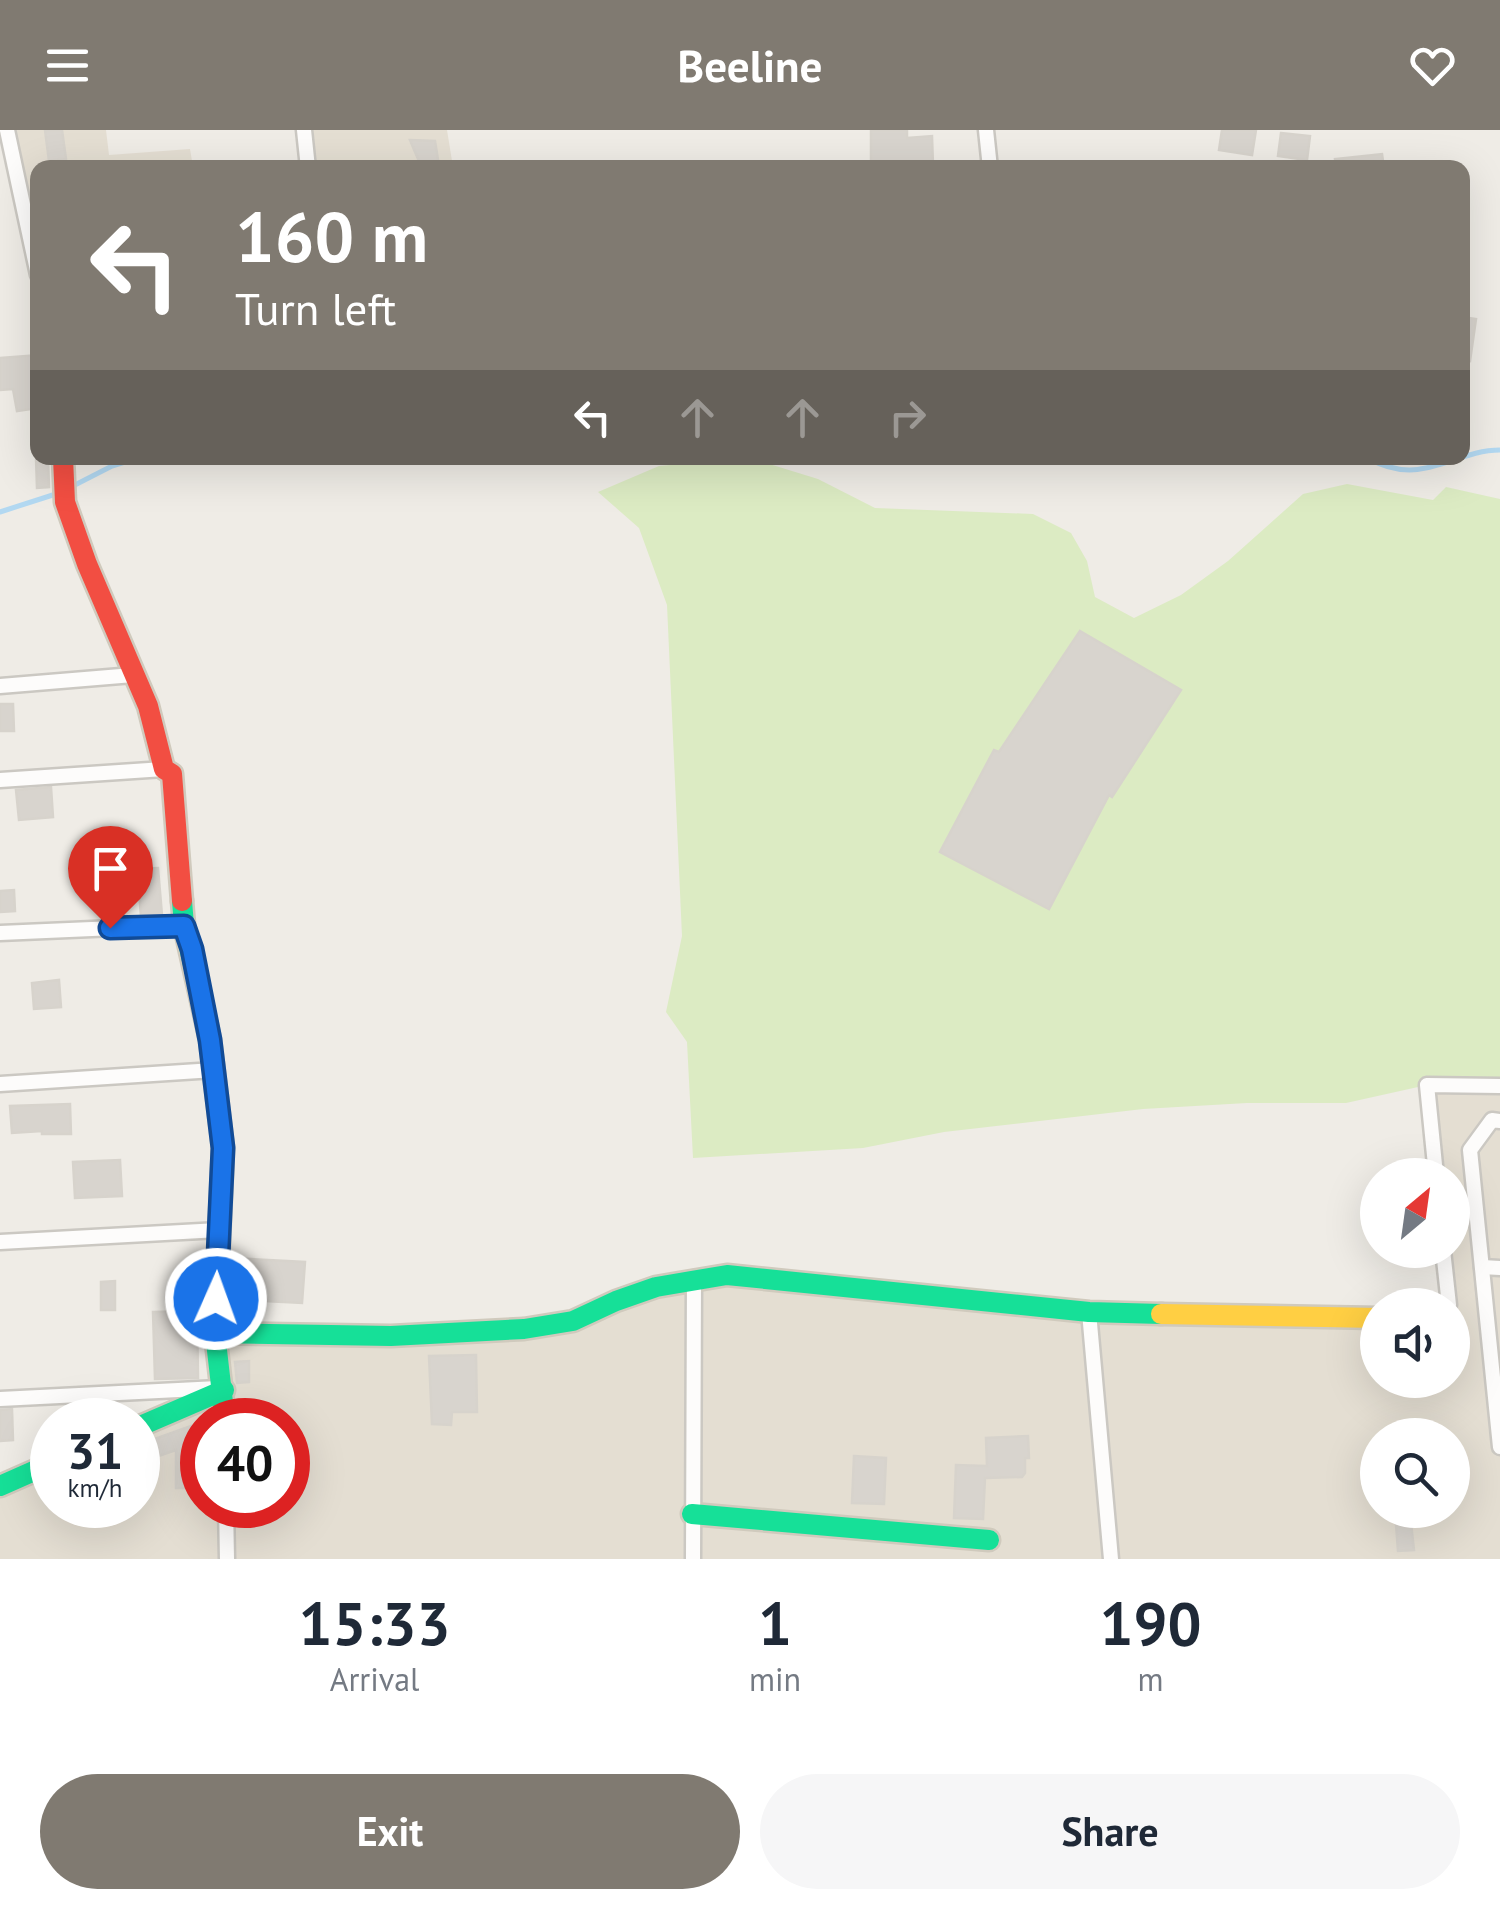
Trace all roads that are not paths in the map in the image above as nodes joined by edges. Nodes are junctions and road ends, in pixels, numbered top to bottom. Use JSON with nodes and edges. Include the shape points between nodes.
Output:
{"nodes":[{"id":1,"x":7,"y":130,"type":"edge"},
{"id":2,"x":304,"y":130,"type":"edge"},
{"id":3,"x":986,"y":130,"type":"edge"},
{"id":4,"x":307,"y":160,"type":"edge"},
{"id":5,"x":989,"y":160,"type":"edge"},
{"id":6,"x":30,"y":238,"type":"edge"},
{"id":7,"x":63,"y":467,"type":"edge"},
{"id":8,"x":132,"y":675,"type":"junction"},
{"id":9,"x":0,"y":686,"type":"edge"},
{"id":10,"x":164,"y":769,"type":"junction"},
{"id":11,"x":0,"y":780,"type":"edge"},
{"id":12,"x":184,"y":926,"type":"junction"},
{"id":13,"x":0,"y":932,"type":"edge"},
{"id":14,"x":214,"y":1070,"type":"junction"},
{"id":15,"x":0,"y":1084,"type":"edge"},
{"id":16,"x":1500,"y":1086,"type":"edge"},
{"id":17,"x":1500,"y":1121,"type":"edge"},
{"id":18,"x":1434,"y":1158,"type":"edge"},
{"id":19,"x":219,"y":1230,"type":"junction"},
{"id":20,"x":0,"y":1242,"type":"edge"},
{"id":21,"x":1482,"y":1267,"type":"junction"},
{"id":22,"x":1500,"y":1268,"type":"edge"},
{"id":23,"x":694,"y":1278,"type":"junction"},
{"id":24,"x":1088,"y":1312,"type":"junction"},
{"id":25,"x":1360,"y":1318,"type":"edge"},
{"id":26,"x":215,"y":1334,"type":"junction"},
{"id":27,"x":224,"y":1388,"type":"junction"},
{"id":28,"x":224,"y":1398,"type":"edge"},
{"id":29,"x":0,"y":1399,"type":"edge"},
{"id":30,"x":1499,"y":1411,"type":"edge"},
{"id":31,"x":160,"y":1417,"type":"edge"},
{"id":32,"x":1500,"y":1447,"type":"edge"},
{"id":33,"x":30,"y":1473,"type":"edge"},
{"id":34,"x":0,"y":1486,"type":"edge"},
{"id":35,"x":692,"y":1514,"type":"junction"},
{"id":36,"x":226,"y":1528,"type":"edge"},
{"id":37,"x":989,"y":1540,"type":"dead end"},
{"id":38,"x":227,"y":1559,"type":"edge"},
{"id":39,"x":693,"y":1559,"type":"edge"},
{"id":40,"x":1111,"y":1559,"type":"edge"}],
"edges":[{"from":1,"to":6,"type":"street"},
{"from":2,"to":4,"type":"street"},
{"from":3,"to":5,"type":"street"},
{"from":7,"to":8,"type":"street","via":[[65,502]]},
{"from":8,"to":9,"type":"street"},
{"from":8,"to":10,"type":"street","via":[[148,706]]},
{"from":10,"to":11,"type":"street"},
{"from":10,"to":12,"type":"street","via":[[172,774]]},
{"from":12,"to":13,"type":"street"},
{"from":12,"to":14,"type":"street"},
{"from":14,"to":15,"type":"street"},
{"from":14,"to":19,"type":"street","via":[[223,1148]]},
{"from":16,"to":18,"type":"street","via":[[1427,1085]]},
{"from":17,"to":21,"type":"street","via":[[1492,1120],[1470,1150]]},
{"from":19,"to":20,"type":"street"},
{"from":19,"to":26,"type":"street"},
{"from":21,"to":22,"type":"street"},
{"from":21,"to":30,"type":"street"},
{"from":23,"to":24,"type":"street","via":[[727,1275]]},
{"from":23,"to":26,"type":"street","via":[[620,1299],[572,1322],[402,1336]]},
{"from":23,"to":35,"type":"street"},
{"from":24,"to":25,"type":"street"},
{"from":24,"to":40,"type":"street"},
{"from":26,"to":27,"type":"street"},
{"from":27,"to":28,"type":"street"},
{"from":27,"to":29,"type":"street"},
{"from":27,"to":31,"type":"street"},
{"from":30,"to":32,"type":"street"},
{"from":33,"to":34,"type":"street"},
{"from":35,"to":37,"type":"street"},
{"from":35,"to":39,"type":"street"},
{"from":36,"to":38,"type":"street"}]}
